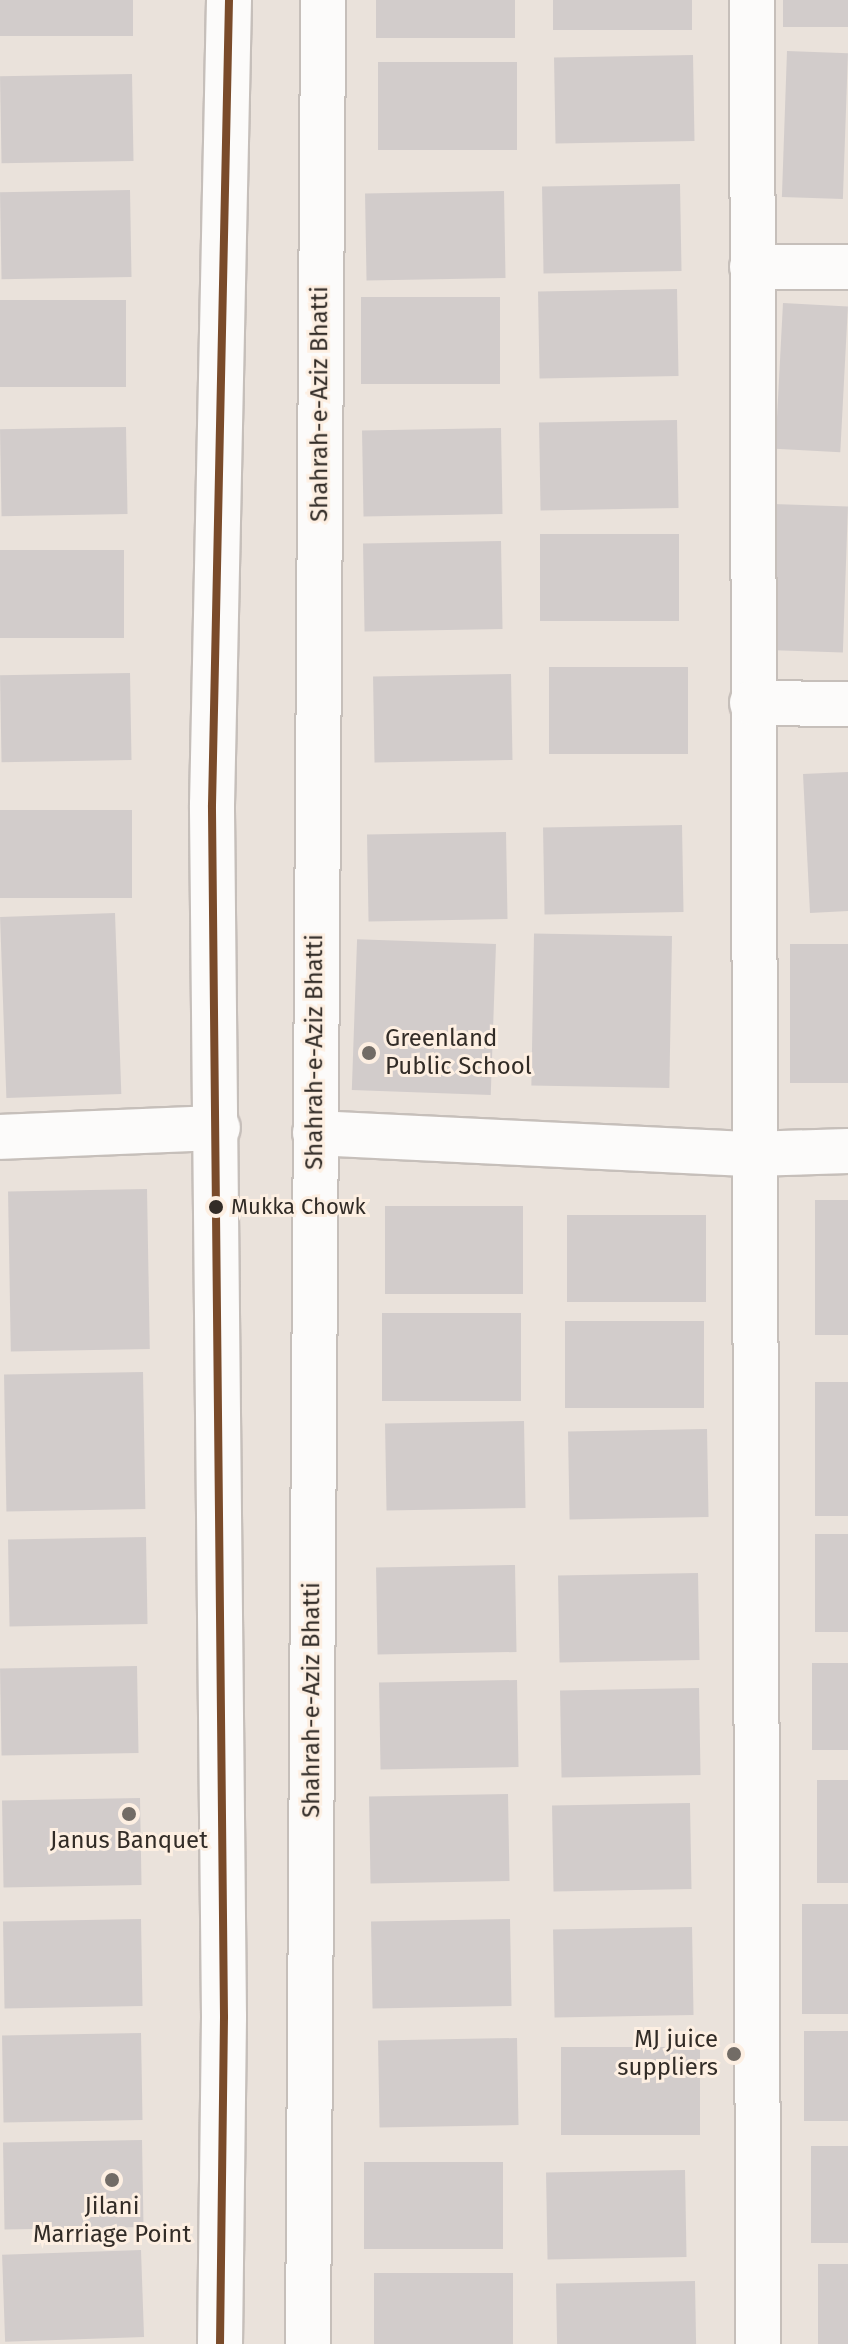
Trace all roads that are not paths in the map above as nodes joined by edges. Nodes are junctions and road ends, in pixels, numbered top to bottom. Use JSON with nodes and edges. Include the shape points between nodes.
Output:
{"nodes":[{"id":1,"x":229,"y":0,"type":"edge"},
{"id":2,"x":323,"y":0,"type":"edge"},
{"id":3,"x":752,"y":0,"type":"edge"},
{"id":4,"x":752,"y":267,"type":"junction"},
{"id":5,"x":848,"y":267,"type":"edge"},
{"id":6,"x":752,"y":703,"type":"junction"},
{"id":7,"x":848,"y":704,"type":"edge"},
{"id":8,"x":218,"y":1128,"type":"junction"},
{"id":9,"x":315,"y":1133,"type":"junction"},
{"id":10,"x":0,"y":1137,"type":"edge"},
{"id":11,"x":848,"y":1151,"type":"edge"},
{"id":12,"x":751,"y":1154,"type":"junction"},
{"id":13,"x":220,"y":2344,"type":"edge"},
{"id":14,"x":308,"y":2344,"type":"edge"},
{"id":15,"x":758,"y":2344,"type":"edge"}],
"edges":[{"from":1,"to":8,"type":"main road","via":[[212,805]]},
{"from":2,"to":9,"type":"main road","name":"Shahrah-e-Aziz Bhatti"},
{"from":3,"to":4,"type":"main road"},
{"from":4,"to":5,"type":"main road"},
{"from":4,"to":6,"type":"main road"},
{"from":6,"to":7,"type":"main road"},
{"from":6,"to":12,"type":"main road"},
{"from":8,"to":10,"type":"main road"},
{"from":8,"to":13,"type":"main road","via":[[224,2001]]},
{"from":9,"to":12,"type":"main road"},
{"from":9,"to":14,"type":"main road","name":"Shahrah-e-Aziz Bhatti"},
{"from":11,"to":12,"type":"main road"},
{"from":12,"to":15,"type":"main road"}]}
